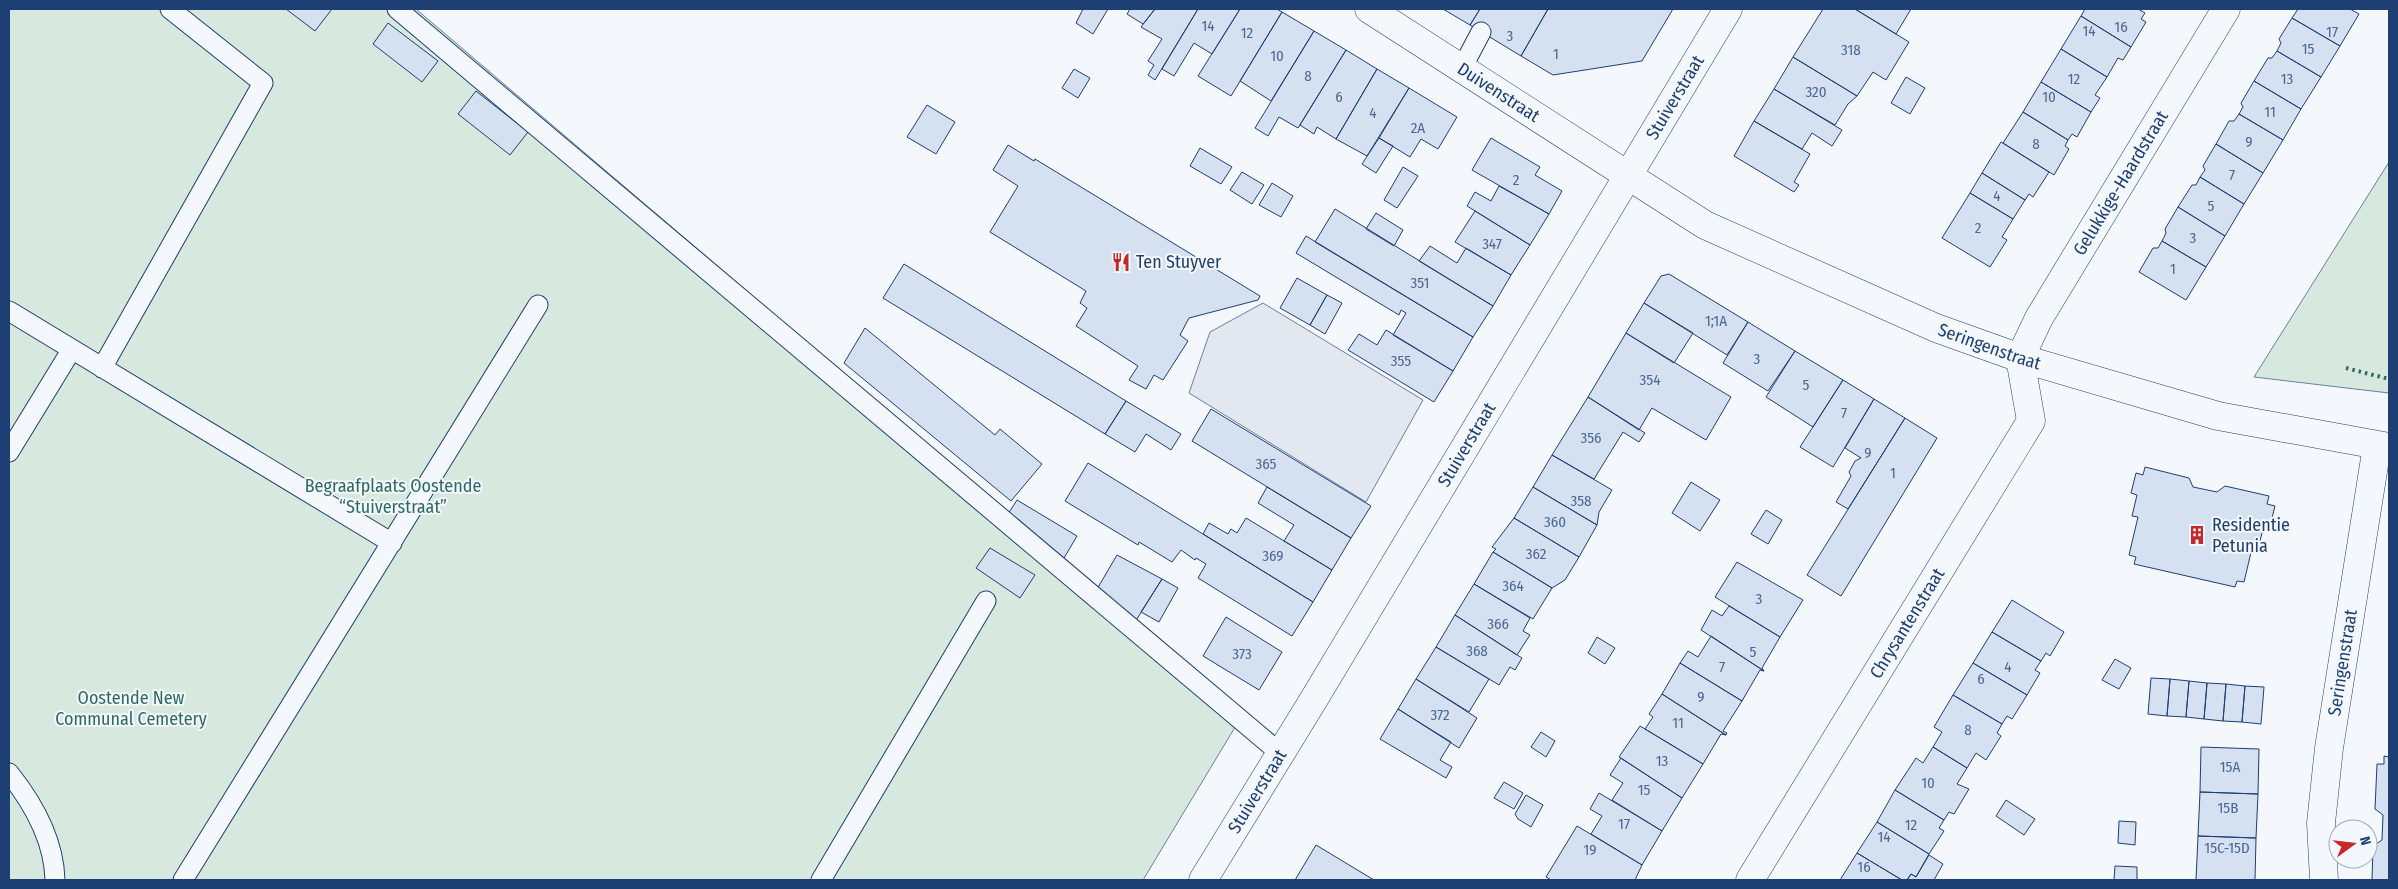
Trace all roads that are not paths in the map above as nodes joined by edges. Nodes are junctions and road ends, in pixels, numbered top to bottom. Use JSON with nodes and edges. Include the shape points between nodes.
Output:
{"nodes":[{"id":1,"x":170,"y":9,"type":"edge"},
{"id":2,"x":398,"y":9,"type":"edge"},
{"id":3,"x":1369,"y":9,"type":"edge"},
{"id":4,"x":1728,"y":9,"type":"edge"},
{"id":5,"x":2226,"y":9,"type":"edge"},
{"id":6,"x":1482,"y":32,"type":"dead end"},
{"id":7,"x":1462,"y":68,"type":"junction"},
{"id":8,"x":1628,"y":174,"type":"junction"},
{"id":9,"x":538,"y":305,"type":"dead end"},
{"id":10,"x":9,"y":311,"type":"edge"},
{"id":11,"x":72,"y":349,"type":"junction"},
{"id":12,"x":2020,"y":358,"type":"junction"},
{"id":13,"x":102,"y":368,"type":"junction"},
{"id":14,"x":2383,"y":446,"type":"edge"},
{"id":15,"x":9,"y":452,"type":"edge"},
{"id":16,"x":392,"y":543,"type":"junction"},
{"id":17,"x":986,"y":600,"type":"dead end"},
{"id":18,"x":1280,"y":753,"type":"junction"},
{"id":19,"x":9,"y":773,"type":"edge"},
{"id":20,"x":55,"y":880,"type":"edge"},
{"id":21,"x":183,"y":880,"type":"edge"},
{"id":22,"x":821,"y":880,"type":"edge"},
{"id":23,"x":1203,"y":880,"type":"edge"},
{"id":24,"x":1750,"y":880,"type":"edge"},
{"id":25,"x":2324,"y":880,"type":"edge"}],
"edges":[{"from":1,"to":13,"type":"lane","via":[[263,83]]},
{"from":2,"to":18,"type":"lane"},
{"from":3,"to":7,"type":"street","name":"Duivenstraat"},
{"from":4,"to":8,"type":"street","name":"Stuiverstraat"},
{"from":5,"to":12,"type":"street","name":"Gelukkige-Haardstraat","via":[[2039,318]]},
{"from":6,"to":7,"type":"lane"},
{"from":7,"to":8,"type":"street","name":"Duivenstraat"},
{"from":8,"to":12,"type":"street","name":"Seringenstraat","via":[[1705,225],[1936,328]]},
{"from":8,"to":18,"type":"street","name":"Stuiverstraat"},
{"from":9,"to":16,"type":"lane"},
{"from":10,"to":11,"type":"lane"},
{"from":11,"to":13,"type":"lane"},
{"from":11,"to":15,"type":"lane"},
{"from":12,"to":14,"type":"street","name":"Seringenstraat","via":[[2218,416]]},
{"from":12,"to":24,"type":"street","name":"Chrysantenstraat","via":[[2031,421]]},
{"from":13,"to":16,"type":"lane"},
{"from":14,"to":25,"type":"street","name":"Seringenstraat","via":[[2328,748],[2321,823]]},
{"from":16,"to":21,"type":"lane"},
{"from":17,"to":22,"type":"lane"},
{"from":18,"to":23,"type":"street","name":"Stuiverstraat"},
{"from":19,"to":20,"type":"lane","via":[[26,793],[45,831]]}]}
